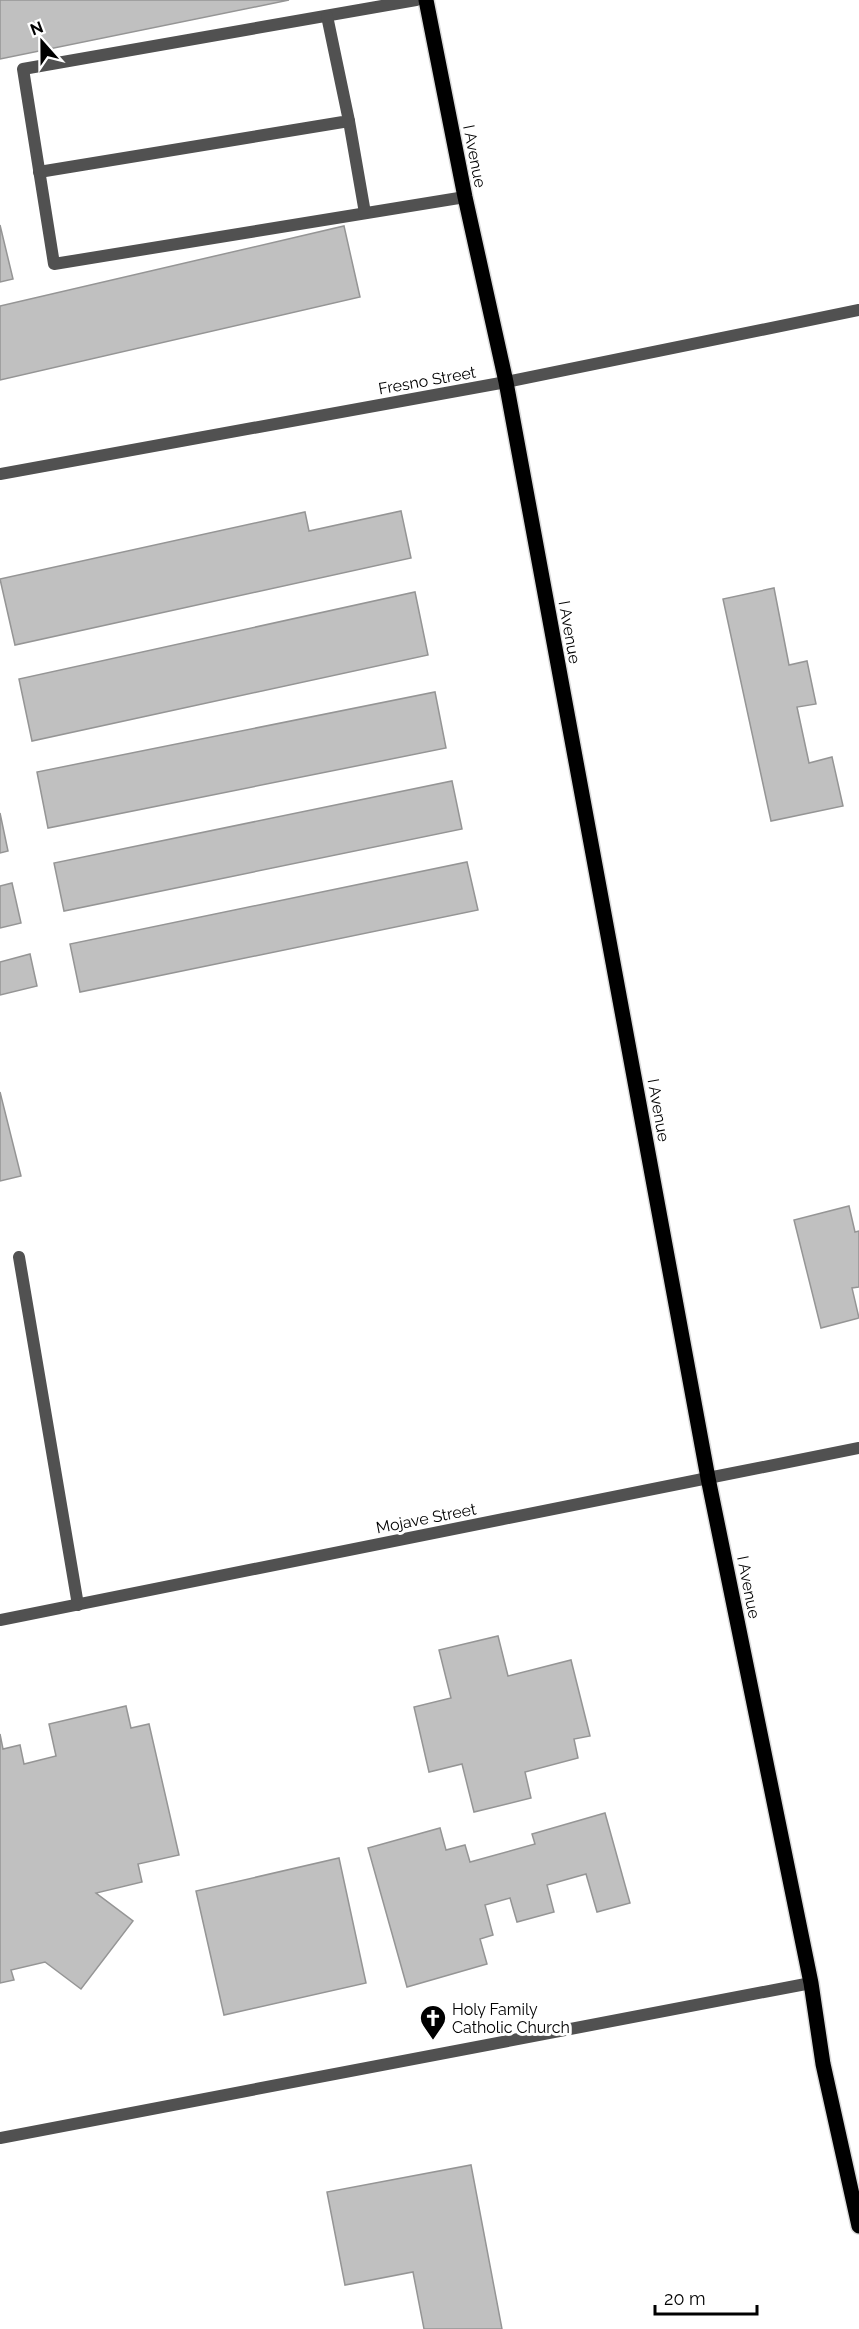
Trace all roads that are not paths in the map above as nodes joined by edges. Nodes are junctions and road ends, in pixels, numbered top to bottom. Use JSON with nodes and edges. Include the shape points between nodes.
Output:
{"nodes":[{"id":1,"x":416,"y":0,"type":"edge"},
{"id":2,"x":426,"y":0,"type":"edge"},
{"id":3,"x":327,"y":15,"type":"junction"},
{"id":4,"x":349,"y":121,"type":"junction"},
{"id":5,"x":39,"y":172,"type":"junction"},
{"id":6,"x":465,"y":197,"type":"junction"},
{"id":7,"x":365,"y":213,"type":"junction"},
{"id":8,"x":859,"y":310,"type":"edge"},
{"id":9,"x":506,"y":382,"type":"junction"},
{"id":10,"x":0,"y":474,"type":"edge"},
{"id":11,"x":19,"y":1257,"type":"dead end"},
{"id":12,"x":859,"y":1448,"type":"edge"},
{"id":13,"x":708,"y":1478,"type":"junction"},
{"id":14,"x":78,"y":1605,"type":"junction"},
{"id":15,"x":0,"y":1620,"type":"edge"},
{"id":16,"x":811,"y":1983,"type":"junction"},
{"id":17,"x":0,"y":2138,"type":"edge"},
{"id":18,"x":859,"y":2226,"type":"edge"}],
"edges":[{"from":1,"to":3,"type":"street"},
{"from":2,"to":6,"type":"main road","name":"I Avenue"},
{"from":3,"to":4,"type":"street"},
{"from":3,"to":5,"type":"street","via":[[23,69]]},
{"from":4,"to":5,"type":"street"},
{"from":4,"to":7,"type":"street"},
{"from":5,"to":7,"type":"street","via":[[54,264]]},
{"from":6,"to":7,"type":"street"},
{"from":6,"to":9,"type":"main road","name":"I Avenue"},
{"from":8,"to":9,"type":"street","name":"Fresno Street"},
{"from":9,"to":10,"type":"street","name":"Fresno Street"},
{"from":9,"to":13,"type":"main road","name":"I Avenue"},
{"from":11,"to":14,"type":"street"},
{"from":12,"to":13,"type":"street","name":"Mojave Street"},
{"from":13,"to":14,"type":"street","name":"Mojave Street"},
{"from":13,"to":16,"type":"main road","name":"I Avenue"},
{"from":14,"to":15,"type":"street","name":"Mojave Street"},
{"from":16,"to":17,"type":"street"},
{"from":16,"to":18,"type":"main road","name":"I Avenue","via":[[823,2064]]}]}
